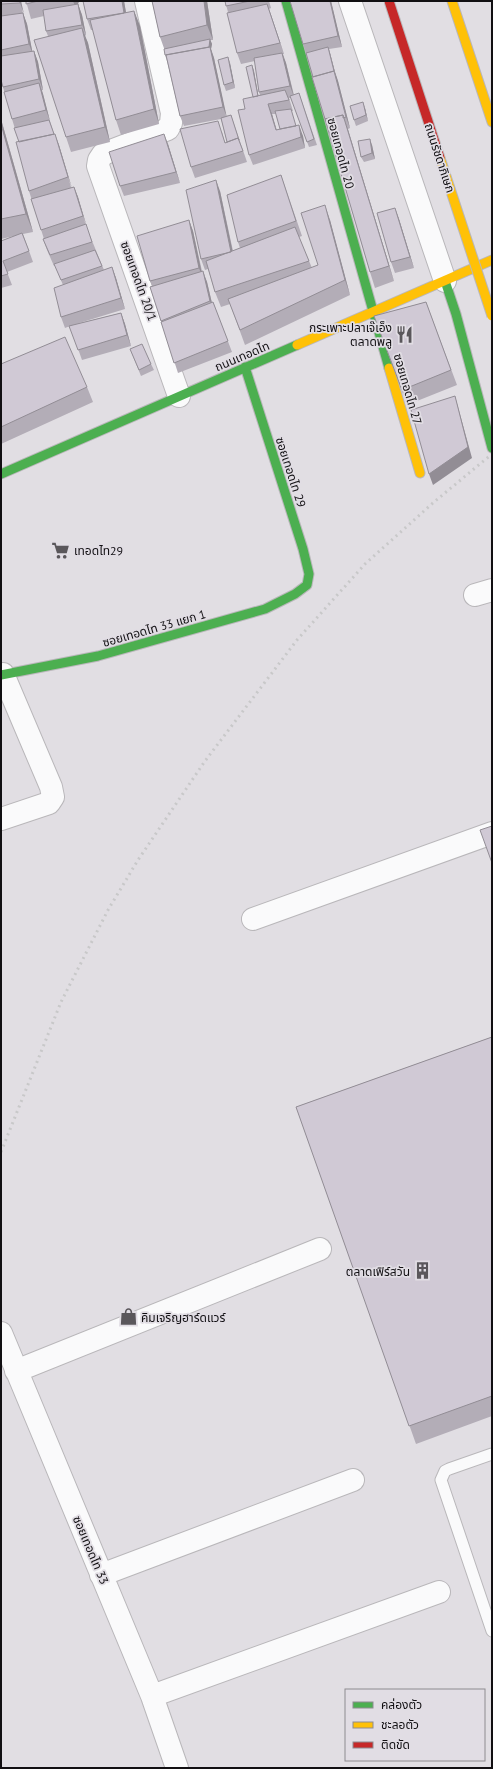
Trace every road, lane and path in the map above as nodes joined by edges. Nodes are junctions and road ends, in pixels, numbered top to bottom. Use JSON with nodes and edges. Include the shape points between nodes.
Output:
{"nodes":[{"id":1,"x":146,"y":1,"type":"edge"},
{"id":2,"x":286,"y":1,"type":"edge"},
{"id":3,"x":350,"y":1,"type":"edge"},
{"id":4,"x":389,"y":1,"type":"edge"},
{"id":5,"x":452,"y":1,"type":"edge"},
{"id":6,"x":492,"y":122,"type":"edge"},
{"id":7,"x":492,"y":260,"type":"edge"},
{"id":8,"x":445,"y":281,"type":"junction"},
{"id":9,"x":373,"y":312,"type":"junction"},
{"id":10,"x":492,"y":316,"type":"edge"},
{"id":11,"x":245,"y":367,"type":"junction"},
{"id":12,"x":179,"y":396,"type":"junction"},
{"id":13,"x":492,"y":448,"type":"edge"},
{"id":14,"x":420,"y":473,"type":"dead end"},
{"id":15,"x":1,"y":474,"type":"edge"},
{"id":16,"x":307,"y":585,"type":"joint"},
{"id":17,"x":2,"y":674,"type":"edge"},
{"id":18,"x":1,"y":819,"type":"edge"},
{"id":19,"x":492,"y":833,"type":"edge"},
{"id":20,"x":253,"y":919,"type":"dead end"},
{"id":21,"x":320,"y":1249,"type":"dead end"},
{"id":22,"x":1,"y":1333,"type":"edge"},
{"id":23,"x":16,"y":1371,"type":"junction"},
{"id":24,"x":492,"y":1454,"type":"edge"},
{"id":25,"x":353,"y":1480,"type":"dead end"},
{"id":26,"x":101,"y":1575,"type":"junction"},
{"id":27,"x":439,"y":1592,"type":"dead end"},
{"id":28,"x":492,"y":1631,"type":"edge"},
{"id":29,"x":152,"y":1696,"type":"junction"},
{"id":30,"x":177,"y":1768,"type":"edge"}],
"edges":[{"from":1,"to":12,"type":"street","name":"ซอยเทอดไท 20/1","via":[[172,113],[170,124],[168,129],[103,154],[98,166]]},
{"from":2,"to":9,"type":"main road","name":"ซอยเทอดไท 20"},
{"from":3,"to":8,"type":"street"},
{"from":4,"to":10,"type":"main road","name":"ถนนรัชดาภิเษก","bridge":true},
{"from":5,"to":6,"type":"main road"},
{"from":7,"to":8,"type":"main road","name":"ถนนเทอดไท"},
{"from":8,"to":9,"type":"main road","name":"ถนนเทอดไท"},
{"from":8,"to":13,"type":"main road"},
{"from":9,"to":11,"type":"main road","name":"ถนนเทอดไท"},
{"from":9,"to":14,"type":"main road","name":"ซอยเทอดไท 27"},
{"from":11,"to":12,"type":"main road","name":"ถนนเทอดไท"},
{"from":11,"to":16,"type":"main road","name":"ซอยเทอดไท 29","via":[[303,549],[309,574]]},
{"from":12,"to":15,"type":"main road","name":"ถนนเทอดไท"},
{"from":16,"to":17,"type":"main road","name":"ซอยเทอดไท 33 แยก 1","via":[[265,609],[98,656]]},
{"from":17,"to":18,"type":"street","via":[[53,797],[48,803]]},
{"from":19,"to":20,"type":"street"},
{"from":21,"to":23,"type":"street"},
{"from":22,"to":23,"type":"street","name":"ซอยเทอดไท 33"},
{"from":23,"to":26,"type":"street","name":"ซอยเทอดไท 33"},
{"from":24,"to":28,"type":"lane","via":[[445,1471],[441,1480]]},
{"from":25,"to":26,"type":"street"},
{"from":26,"to":29,"type":"street","name":"ซอยเทอดไท 33"},
{"from":27,"to":29,"type":"street"},
{"from":29,"to":30,"type":"street","name":"ซอยเทอดไท 33"}]}
